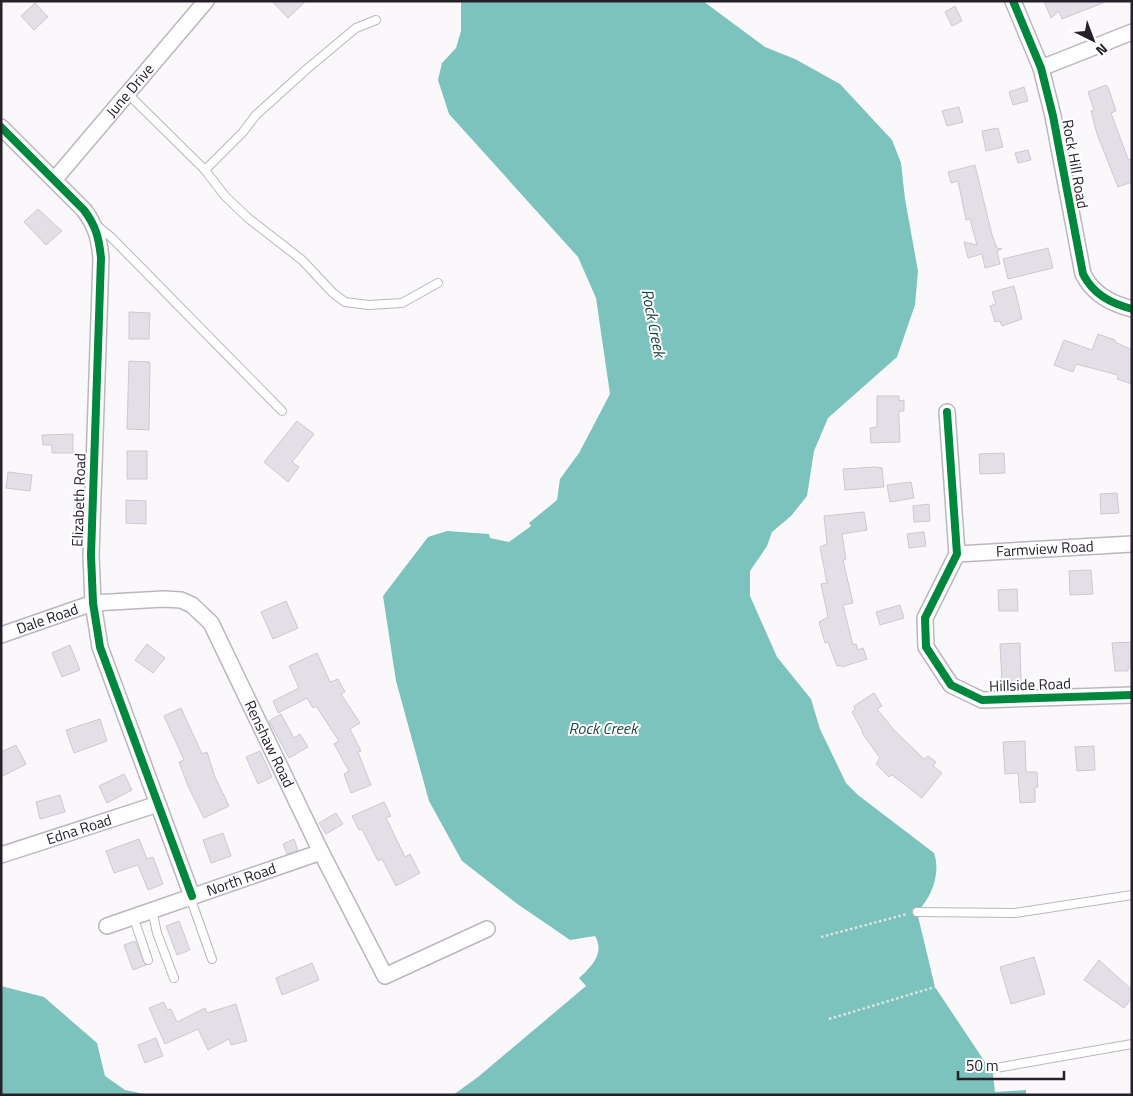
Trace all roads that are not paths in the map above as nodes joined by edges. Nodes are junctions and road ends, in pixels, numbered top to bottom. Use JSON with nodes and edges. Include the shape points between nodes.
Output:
{"nodes":[{"id":1,"x":206,"y":1,"type":"edge"},
{"id":2,"x":1013,"y":1,"type":"edge"},
{"id":3,"x":376,"y":20,"type":"dead end"},
{"id":4,"x":1132,"y":32,"type":"edge"},
{"id":5,"x":1041,"y":68,"type":"junction"},
{"id":6,"x":128,"y":94,"type":"junction"},
{"id":7,"x":1,"y":127,"type":"edge"},
{"id":8,"x":205,"y":170,"type":"junction"},
{"id":9,"x":55,"y":179,"type":"junction"},
{"id":10,"x":94,"y":224,"type":"junction"},
{"id":11,"x":438,"y":283,"type":"dead end"},
{"id":12,"x":1132,"y":309,"type":"edge"},
{"id":13,"x":282,"y":411,"type":"dead end"},
{"id":14,"x":947,"y":412,"type":"dead end"},
{"id":15,"x":1132,"y":544,"type":"edge"},
{"id":16,"x":957,"y":554,"type":"junction"},
{"id":17,"x":93,"y":603,"type":"junction"},
{"id":18,"x":1,"y":634,"type":"edge"},
{"id":19,"x":1132,"y":695,"type":"edge"},
{"id":20,"x":158,"y":804,"type":"junction"},
{"id":21,"x":321,"y":852,"type":"junction"},
{"id":22,"x":1,"y":855,"type":"edge"},
{"id":23,"x":1132,"y":894,"type":"edge"},
{"id":24,"x":191,"y":896,"type":"junction"},
{"id":25,"x":152,"y":910,"type":"junction"},
{"id":26,"x":917,"y":912,"type":"road end"},
{"id":27,"x":134,"y":916,"type":"junction"},
{"id":28,"x":107,"y":926,"type":"dead end"},
{"id":29,"x":487,"y":929,"type":"dead end"},
{"id":30,"x":212,"y":959,"type":"dead end"},
{"id":31,"x":148,"y":960,"type":"dead end"},
{"id":32,"x":174,"y":978,"type":"dead end"},
{"id":33,"x":1132,"y":1044,"type":"edge"},
{"id":34,"x":990,"y":1069,"type":"dead end"}],
"edges":[{"from":1,"to":6,"type":"street","name":"June Drive"},
{"from":2,"to":5,"type":"street","name":"Rock Hill Road"},
{"from":3,"to":8,"type":"lane","via":[[356,28],[308,68],[256,115]]},
{"from":4,"to":5,"type":"street"},
{"from":5,"to":12,"type":"street","name":"Rock Hill Road","via":[[1082,274],[1097,294]]},
{"from":6,"to":8,"type":"lane"},
{"from":6,"to":9,"type":"street","name":"June Drive"},
{"from":7,"to":9,"type":"street","name":"Elizabeth Road"},
{"from":8,"to":11,"type":"lane","via":[[248,218],[302,260],[345,302],[369,305],[402,303]]},
{"from":9,"to":10,"type":"street","name":"Elizabeth Road"},
{"from":10,"to":13,"type":"lane","via":[[111,237]]},
{"from":10,"to":17,"type":"street","name":"Elizabeth Road","via":[[101,258],[91,555]]},
{"from":14,"to":16,"type":"street"},
{"from":15,"to":16,"type":"street","name":"Farmview Road"},
{"from":16,"to":19,"type":"street","name":"Hillside Road","via":[[924,618],[926,647],[952,685],[982,700]]},
{"from":17,"to":18,"type":"street","name":"Dale Road"},
{"from":17,"to":20,"type":"street","name":"Elizabeth Road","via":[[100,647]]},
{"from":17,"to":21,"type":"street","name":"Renshaw Road","via":[[181,600],[192,605],[211,623]]},
{"from":20,"to":22,"type":"street","name":"Edna Road"},
{"from":20,"to":24,"type":"street","name":"Elizabeth Road"},
{"from":21,"to":24,"type":"street","name":"North Road"},
{"from":21,"to":29,"type":"street","name":"Renshaw Road","via":[[385,976]]},
{"from":23,"to":26,"type":"lane","via":[[1015,913]]},
{"from":24,"to":25,"type":"street","name":"North Road"},
{"from":24,"to":30,"type":"lane"},
{"from":25,"to":27,"type":"street","name":"North Road"},
{"from":25,"to":32,"type":"lane"},
{"from":27,"to":28,"type":"street","name":"North Road"},
{"from":27,"to":31,"type":"lane"},
{"from":33,"to":34,"type":"lane"}]}
